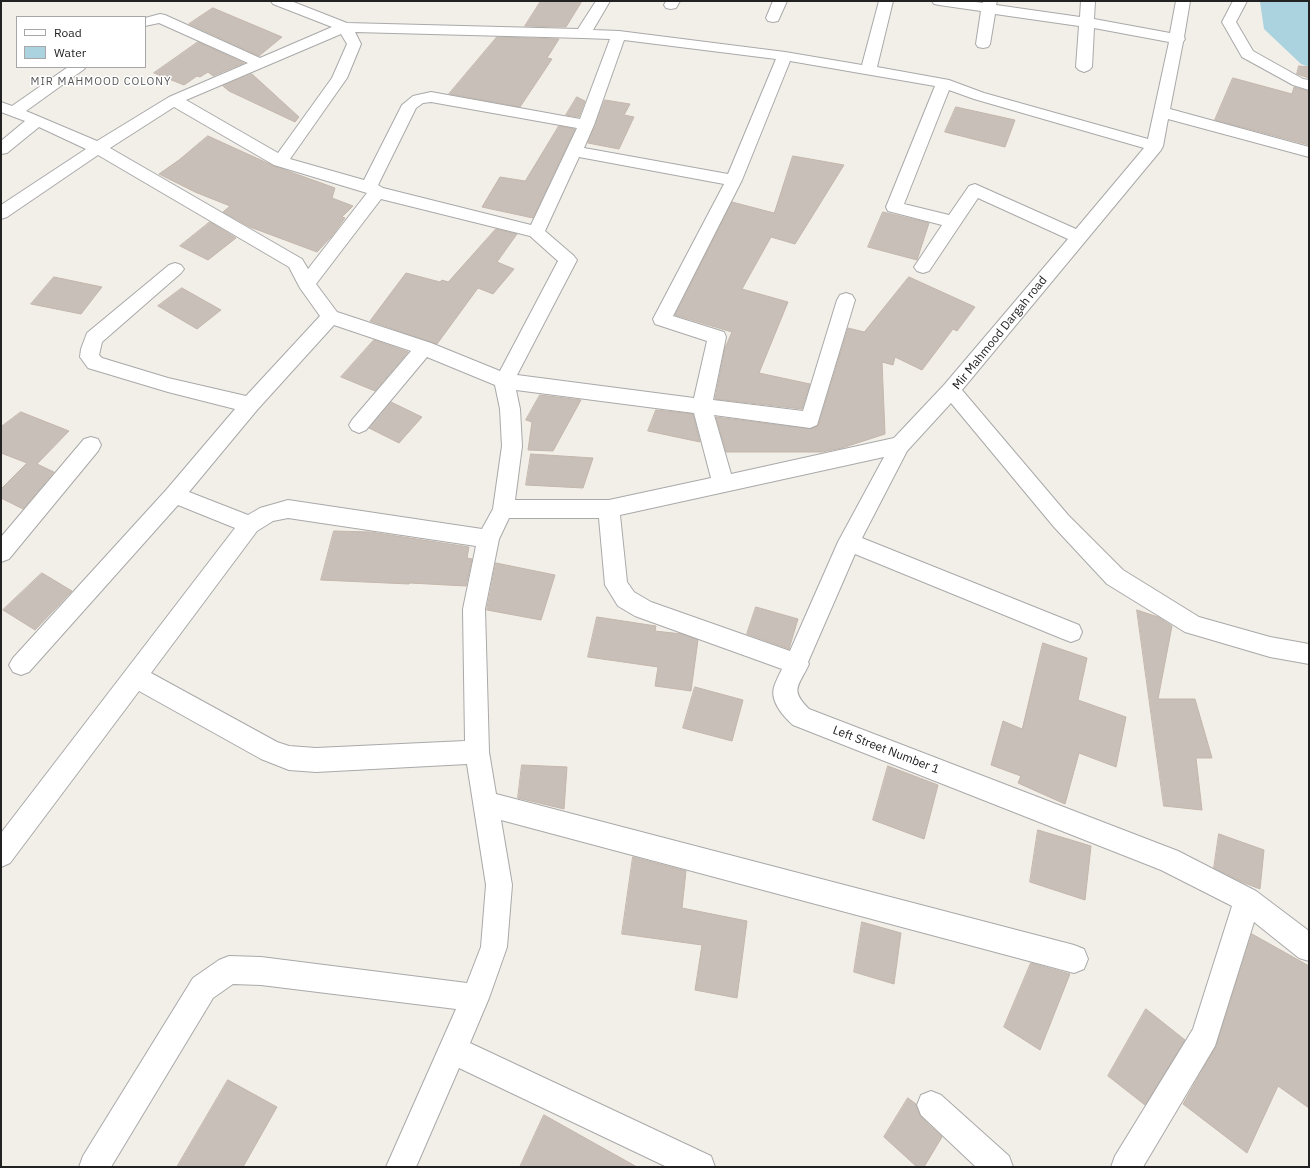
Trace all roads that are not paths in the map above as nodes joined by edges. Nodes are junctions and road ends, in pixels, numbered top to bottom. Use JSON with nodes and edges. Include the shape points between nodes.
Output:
{"nodes":[{"id":1,"x":603,"y":1,"type":"edge"},
{"id":2,"x":780,"y":1,"type":"edge"},
{"id":3,"x":886,"y":1,"type":"edge"},
{"id":4,"x":939,"y":1,"type":"edge"},
{"id":5,"x":1088,"y":1,"type":"edge"},
{"id":6,"x":1183,"y":1,"type":"edge"},
{"id":7,"x":1240,"y":1,"type":"edge"},
{"id":8,"x":287,"y":2,"type":"edge"},
{"id":9,"x":989,"y":5,"type":"edge"},
{"id":10,"x":774,"y":18,"type":"dead end"},
{"id":11,"x":146,"y":22,"type":"edge"},
{"id":12,"x":1086,"y":23,"type":"junction"},
{"id":13,"x":345,"y":27,"type":"junction"},
{"id":14,"x":582,"y":34,"type":"junction"},
{"id":15,"x":619,"y":35,"type":"junction"},
{"id":16,"x":1178,"y":39,"type":"junction"},
{"id":17,"x":983,"y":44,"type":"dead end"},
{"id":18,"x":785,"y":56,"type":"junction"},
{"id":19,"x":260,"y":63,"type":"junction"},
{"id":20,"x":1084,"y":67,"type":"dead end"},
{"id":21,"x":76,"y":68,"type":"edge"},
{"id":22,"x":868,"y":70,"type":"junction"},
{"id":23,"x":944,"y":83,"type":"junction"},
{"id":24,"x":1309,"y":86,"type":"edge"},
{"id":25,"x":174,"y":100,"type":"junction"},
{"id":26,"x":8,"y":109,"type":"edge"},
{"id":27,"x":1161,"y":112,"type":"junction"},
{"id":28,"x":37,"y":120,"type":"junction"},
{"id":29,"x":586,"y":125,"type":"junction"},
{"id":30,"x":1155,"y":146,"type":"junction"},
{"id":31,"x":98,"y":148,"type":"junction"},
{"id":32,"x":1,"y":149,"type":"edge"},
{"id":33,"x":574,"y":151,"type":"junction"},
{"id":34,"x":1309,"y":152,"type":"edge"},
{"id":35,"x":280,"y":161,"type":"junction"},
{"id":36,"x":734,"y":180,"type":"junction"},
{"id":37,"x":373,"y":190,"type":"junction"},
{"id":38,"x":1,"y":213,"type":"edge"},
{"id":39,"x":953,"y":222,"type":"junction"},
{"id":40,"x":536,"y":232,"type":"junction"},
{"id":41,"x":1079,"y":237,"type":"junction"},
{"id":42,"x":923,"y":267,"type":"dead end"},
{"id":43,"x":175,"y":269,"type":"dead end"},
{"id":44,"x":306,"y":284,"type":"junction"},
{"id":45,"x":846,"y":300,"type":"dead end"},
{"id":46,"x":330,"y":317,"type":"junction"},
{"id":47,"x":424,"y":348,"type":"junction"},
{"id":48,"x":504,"y":381,"type":"junction"},
{"id":49,"x":950,"y":390,"type":"junction"},
{"id":50,"x":250,"y":405,"type":"junction"},
{"id":51,"x":702,"y":407,"type":"junction"},
{"id":52,"x":360,"y":425,"type":"dead end"},
{"id":53,"x":91,"y":445,"type":"dead end"},
{"id":54,"x":900,"y":445,"type":"junction"},
{"id":55,"x":723,"y":484,"type":"junction"},
{"id":56,"x":174,"y":495,"type":"junction"},
{"id":57,"x":503,"y":508,"type":"junction"},
{"id":58,"x":609,"y":509,"type":"junction"},
{"id":59,"x":250,"y":526,"type":"junction"},
{"id":60,"x":488,"y":539,"type":"junction"},
{"id":61,"x":849,"y":542,"type":"junction"},
{"id":62,"x":1,"y":553,"type":"edge"},
{"id":63,"x":1071,"y":632,"type":"dead end"},
{"id":64,"x":1309,"y":654,"type":"edge"},
{"id":65,"x":797,"y":664,"type":"junction"},
{"id":66,"x":21,"y":665,"type":"dead end"},
{"id":67,"x":136,"y":677,"type":"junction"},
{"id":68,"x":477,"y":752,"type":"junction"},
{"id":69,"x":486,"y":804,"type":"junction"},
{"id":70,"x":1,"y":854,"type":"edge"},
{"id":71,"x":1247,"y":900,"type":"junction"},
{"id":72,"x":1309,"y":948,"type":"edge"},
{"id":73,"x":1074,"y":959,"type":"dead end"},
{"id":74,"x":475,"y":998,"type":"junction"},
{"id":75,"x":453,"y":1050,"type":"junction"},
{"id":76,"x":931,"y":1105,"type":"dead end"},
{"id":77,"x":94,"y":1167,"type":"edge"},
{"id":78,"x":401,"y":1167,"type":"edge"},
{"id":79,"x":700,"y":1167,"type":"edge"},
{"id":80,"x":998,"y":1167,"type":"edge"},
{"id":81,"x":1126,"y":1167,"type":"edge"}],
"edges":[{"from":1,"to":14,"type":"street"},
{"from":2,"to":10,"type":"street"},
{"from":3,"to":22,"type":"street"},
{"from":4,"to":9,"type":"street"},
{"from":5,"to":12,"type":"street"},
{"from":6,"to":16,"type":"street","name":"Mir Mahmood Dargah road"},
{"from":7,"to":24,"type":"street","via":[[1230,22],[1247,54]]},
{"from":8,"to":13,"type":"street"},
{"from":9,"to":12,"type":"street"},
{"from":9,"to":17,"type":"street"},
{"from":11,"to":19,"type":"street","via":[[160,18]]},
{"from":12,"to":16,"type":"street"},
{"from":12,"to":20,"type":"street"},
{"from":13,"to":14,"type":"street"},
{"from":13,"to":19,"type":"street"},
{"from":13,"to":35,"type":"street","via":[[354,44],[339,78]]},
{"from":14,"to":15,"type":"street"},
{"from":15,"to":18,"type":"street"},
{"from":15,"to":29,"type":"street"},
{"from":16,"to":27,"type":"street","name":"Mir Mahmood Dargah road"},
{"from":18,"to":22,"type":"street"},
{"from":18,"to":36,"type":"street"},
{"from":19,"to":25,"type":"street"},
{"from":21,"to":26,"type":"street"},
{"from":22,"to":23,"type":"street"},
{"from":23,"to":30,"type":"street","via":[[979,96]]},
{"from":23,"to":39,"type":"street","via":[[894,207]]},
{"from":25,"to":31,"type":"street"},
{"from":25,"to":35,"type":"street"},
{"from":26,"to":28,"type":"street"},
{"from":27,"to":30,"type":"street","name":"Mir Mahmood Dargah road"},
{"from":27,"to":34,"type":"street"},
{"from":28,"to":31,"type":"street"},
{"from":28,"to":32,"type":"street"},
{"from":29,"to":33,"type":"street"},
{"from":29,"to":37,"type":"street","via":[[431,98],[418,99],[410,105]]},
{"from":30,"to":41,"type":"street","name":"Mir Mahmood Dargah road"},
{"from":31,"to":38,"type":"street"},
{"from":31,"to":44,"type":"street","via":[[296,263]]},
{"from":33,"to":36,"type":"street"},
{"from":33,"to":40,"type":"street"},
{"from":35,"to":37,"type":"street"},
{"from":36,"to":51,"type":"street","via":[[662,319],[717,337]]},
{"from":37,"to":40,"type":"street"},
{"from":37,"to":44,"type":"street"},
{"from":39,"to":41,"type":"street","via":[[975,190]]},
{"from":39,"to":42,"type":"street"},
{"from":40,"to":48,"type":"street","via":[[568,260]]},
{"from":41,"to":49,"type":"street","name":"Mir Mahmood Dargah road"},
{"from":43,"to":50,"type":"street","via":[[94,338],[89,357],[95,363],[168,385]]},
{"from":44,"to":46,"type":"street"},
{"from":45,"to":51,"type":"street","via":[[810,420]]},
{"from":46,"to":47,"type":"street"},
{"from":46,"to":50,"type":"street"},
{"from":47,"to":48,"type":"street"},
{"from":47,"to":52,"type":"street"},
{"from":48,"to":51,"type":"street"},
{"from":48,"to":57,"type":"street","via":[[510,409],[512,446]]},
{"from":49,"to":54,"type":"street","name":"Left Street Number 1"},
{"from":49,"to":64,"type":"street","name":"Mir Mahmood Dargah road","via":[[1061,521],[1114,578],[1193,625],[1270,647]]},
{"from":50,"to":56,"type":"street"},
{"from":51,"to":55,"type":"street"},
{"from":53,"to":62,"type":"street"},
{"from":54,"to":55,"type":"street"},
{"from":54,"to":61,"type":"street","name":"Left Street Number 1"},
{"from":55,"to":58,"type":"street"},
{"from":56,"to":59,"type":"street"},
{"from":56,"to":66,"type":"street"},
{"from":57,"to":58,"type":"street"},
{"from":57,"to":60,"type":"street"},
{"from":58,"to":65,"type":"street","via":[[616,585],[626,599],[643,609]]},
{"from":59,"to":60,"type":"street","via":[[267,514],[288,508]]},
{"from":59,"to":67,"type":"street"},
{"from":60,"to":68,"type":"street","via":[[474,609]]},
{"from":61,"to":63,"type":"street"},
{"from":61,"to":65,"type":"street","name":"Left Street Number 1"},
{"from":65,"to":71,"type":"street","name":"Left Street Number 1","via":[[785,688],[788,704],[801,717],[1169,860]]},
{"from":67,"to":68,"type":"street","via":[[270,751],[290,758],[316,760]]},
{"from":67,"to":70,"type":"street"},
{"from":68,"to":69,"type":"street"},
{"from":69,"to":73,"type":"street"},
{"from":69,"to":74,"type":"street","via":[[499,885],[494,948]]},
{"from":71,"to":72,"type":"street","name":"Left Street Number 1"},
{"from":71,"to":81,"type":"street","via":[[1205,1036]]},
{"from":74,"to":75,"type":"street"},
{"from":74,"to":77,"type":"street","via":[[229,970],[203,988]]},
{"from":75,"to":78,"type":"street"},
{"from":75,"to":79,"type":"street"},
{"from":76,"to":80,"type":"street"}]}
